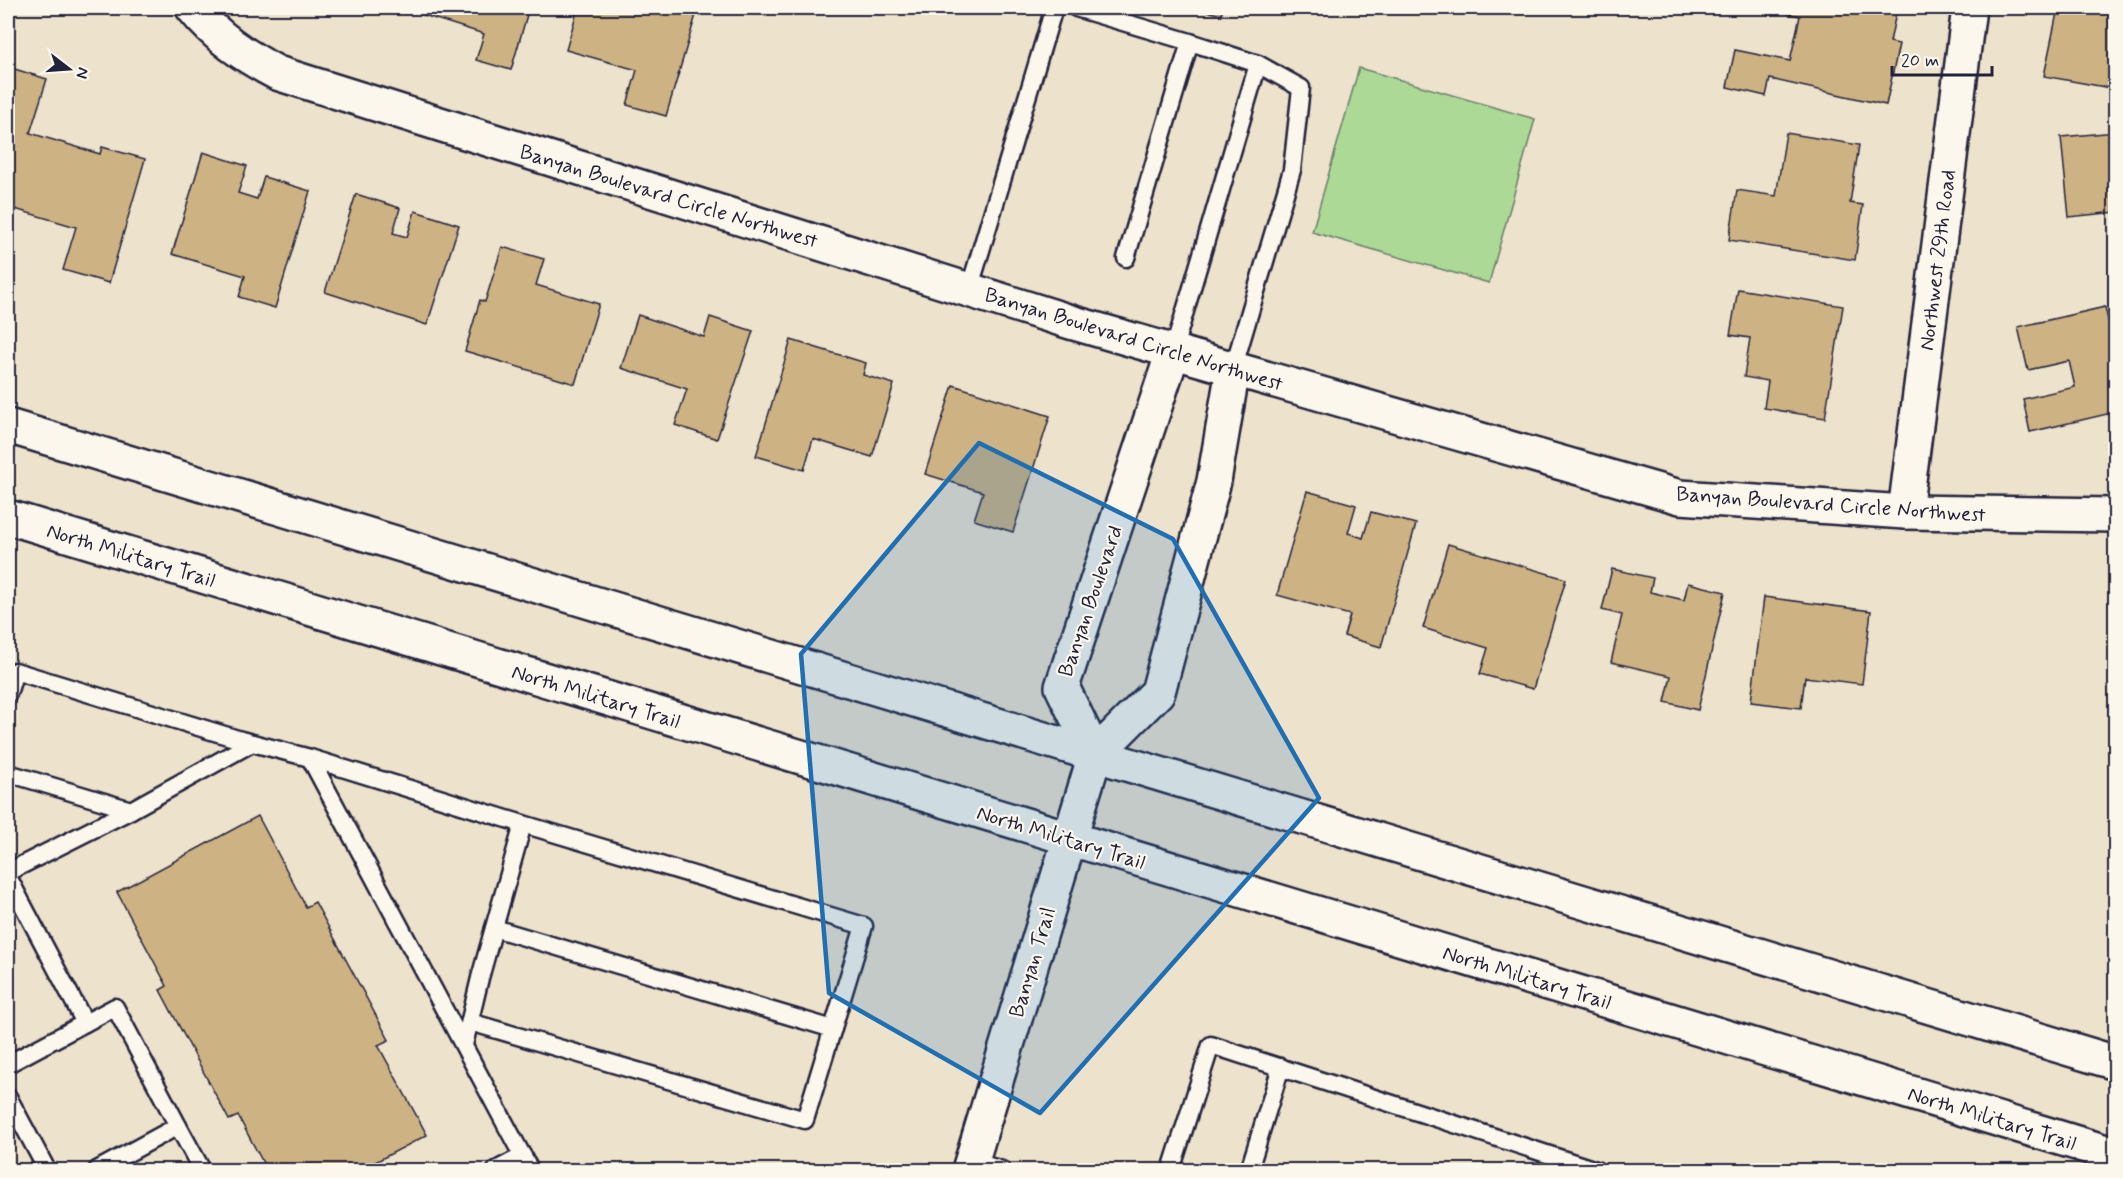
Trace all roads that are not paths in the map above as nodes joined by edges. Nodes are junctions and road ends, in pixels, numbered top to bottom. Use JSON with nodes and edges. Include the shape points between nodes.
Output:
{"nodes":[{"id":1,"x":193,"y":8,"type":"edge"},
{"id":2,"x":1054,"y":8,"type":"edge"},
{"id":3,"x":1076,"y":8,"type":"edge"},
{"id":4,"x":1969,"y":8,"type":"edge"},
{"id":5,"x":1190,"y":42,"type":"junction"},
{"id":6,"x":1258,"y":64,"type":"junction"},
{"id":7,"x":1126,"y":258,"type":"dead end"},
{"id":8,"x":969,"y":290,"type":"junction"},
{"id":9,"x":1173,"y":352,"type":"junction"},
{"id":10,"x":1233,"y":369,"type":"junction"},
{"id":11,"x":8,"y":426,"type":"edge"},
{"id":12,"x":1905,"y":512,"type":"junction"},
{"id":13,"x":2115,"y":514,"type":"edge"},
{"id":14,"x":8,"y":517,"type":"edge"},
{"id":15,"x":8,"y":694,"type":"edge"},
{"id":16,"x":252,"y":743,"type":"junction"},
{"id":17,"x":1095,"y":754,"type":"junction"},
{"id":18,"x":310,"y":758,"type":"junction"},
{"id":19,"x":8,"y":773,"type":"edge"},
{"id":20,"x":131,"y":810,"type":"junction"},
{"id":21,"x":523,"y":824,"type":"junction"},
{"id":22,"x":1069,"y":839,"type":"junction"},
{"id":23,"x":8,"y":872,"type":"edge"},
{"id":24,"x":8,"y":877,"type":"edge"},
{"id":25,"x":494,"y":928,"type":"junction"},
{"id":26,"x":470,"y":1022,"type":"junction"},
{"id":27,"x":85,"y":1023,"type":"junction"},
{"id":28,"x":833,"y":1029,"type":"junction"},
{"id":29,"x":464,"y":1045,"type":"junction"},
{"id":30,"x":8,"y":1064,"type":"edge"},
{"id":31,"x":2115,"y":1064,"type":"edge"},
{"id":32,"x":1281,"y":1067,"type":"junction"},
{"id":33,"x":8,"y":1097,"type":"edge"},
{"id":34,"x":178,"y":1126,"type":"junction"},
{"id":35,"x":2115,"y":1155,"type":"edge"},
{"id":36,"x":527,"y":1163,"type":"edge"},
{"id":37,"x":981,"y":1167,"type":"edge"},
{"id":38,"x":47,"y":1170,"type":"edge"},
{"id":39,"x":97,"y":1170,"type":"edge"},
{"id":40,"x":202,"y":1170,"type":"edge"},
{"id":41,"x":496,"y":1170,"type":"edge"},
{"id":42,"x":1172,"y":1170,"type":"edge"},
{"id":43,"x":1249,"y":1170,"type":"edge"},
{"id":44,"x":1596,"y":1170,"type":"edge"}],
"edges":[{"from":1,"to":8,"type":"main road","name":"Banyan Boulevard Circle Northwest","via":[[224,40],[277,73]]},
{"from":2,"to":8,"type":"lane"},
{"from":3,"to":5,"type":"lane"},
{"from":4,"to":12,"type":"main road","name":"Northwest 29th Road"},
{"from":5,"to":6,"type":"lane"},
{"from":5,"to":7,"type":"lane"},
{"from":6,"to":9,"type":"lane"},
{"from":6,"to":10,"type":"lane","via":[[1301,88],[1292,170]]},
{"from":8,"to":9,"type":"main road","name":"Banyan Boulevard Circle Northwest"},
{"from":9,"to":10,"type":"main road","name":"Banyan Boulevard Circle Northwest"},
{"from":9,"to":17,"type":"main road","name":"Banyan Boulevard","via":[[1062,687]]},
{"from":10,"to":12,"type":"main road","name":"Banyan Boulevard Circle Northwest","via":[[1680,497]]},
{"from":10,"to":17,"type":"main road","via":[[1214,481],[1158,692]]},
{"from":11,"to":17,"type":"main road"},
{"from":12,"to":13,"type":"main road","name":"Banyan Boulevard Circle Northwest"},
{"from":14,"to":22,"type":"main road","name":"North Military Trail"},
{"from":15,"to":16,"type":"lane","via":[[15,671]]},
{"from":16,"to":18,"type":"lane"},
{"from":16,"to":20,"type":"lane"},
{"from":17,"to":22,"type":"main road","name":"Banyan Trail"},
{"from":17,"to":31,"type":"main road"},
{"from":18,"to":21,"type":"lane"},
{"from":18,"to":29,"type":"lane"},
{"from":19,"to":20,"type":"lane"},
{"from":20,"to":23,"type":"lane"},
{"from":21,"to":25,"type":"lane"},
{"from":21,"to":28,"type":"lane","via":[[864,926]]},
{"from":22,"to":35,"type":"main road","name":"North Military Trail"},
{"from":22,"to":37,"type":"main road","name":"Banyan Trail"},
{"from":24,"to":27,"type":"lane"},
{"from":25,"to":26,"type":"lane"},
{"from":25,"to":28,"type":"lane"},
{"from":26,"to":28,"type":"lane","via":[[805,1120]]},
{"from":26,"to":29,"type":"lane"},
{"from":27,"to":30,"type":"lane"},
{"from":27,"to":34,"type":"lane","via":[[115,1007]]},
{"from":29,"to":36,"type":"lane"},
{"from":32,"to":42,"type":"lane","via":[[1211,1045]]},
{"from":32,"to":43,"type":"lane"},
{"from":32,"to":44,"type":"lane"},
{"from":33,"to":38,"type":"lane"},
{"from":34,"to":39,"type":"lane"},
{"from":34,"to":40,"type":"lane"},
{"from":36,"to":41,"type":"lane"}]}
